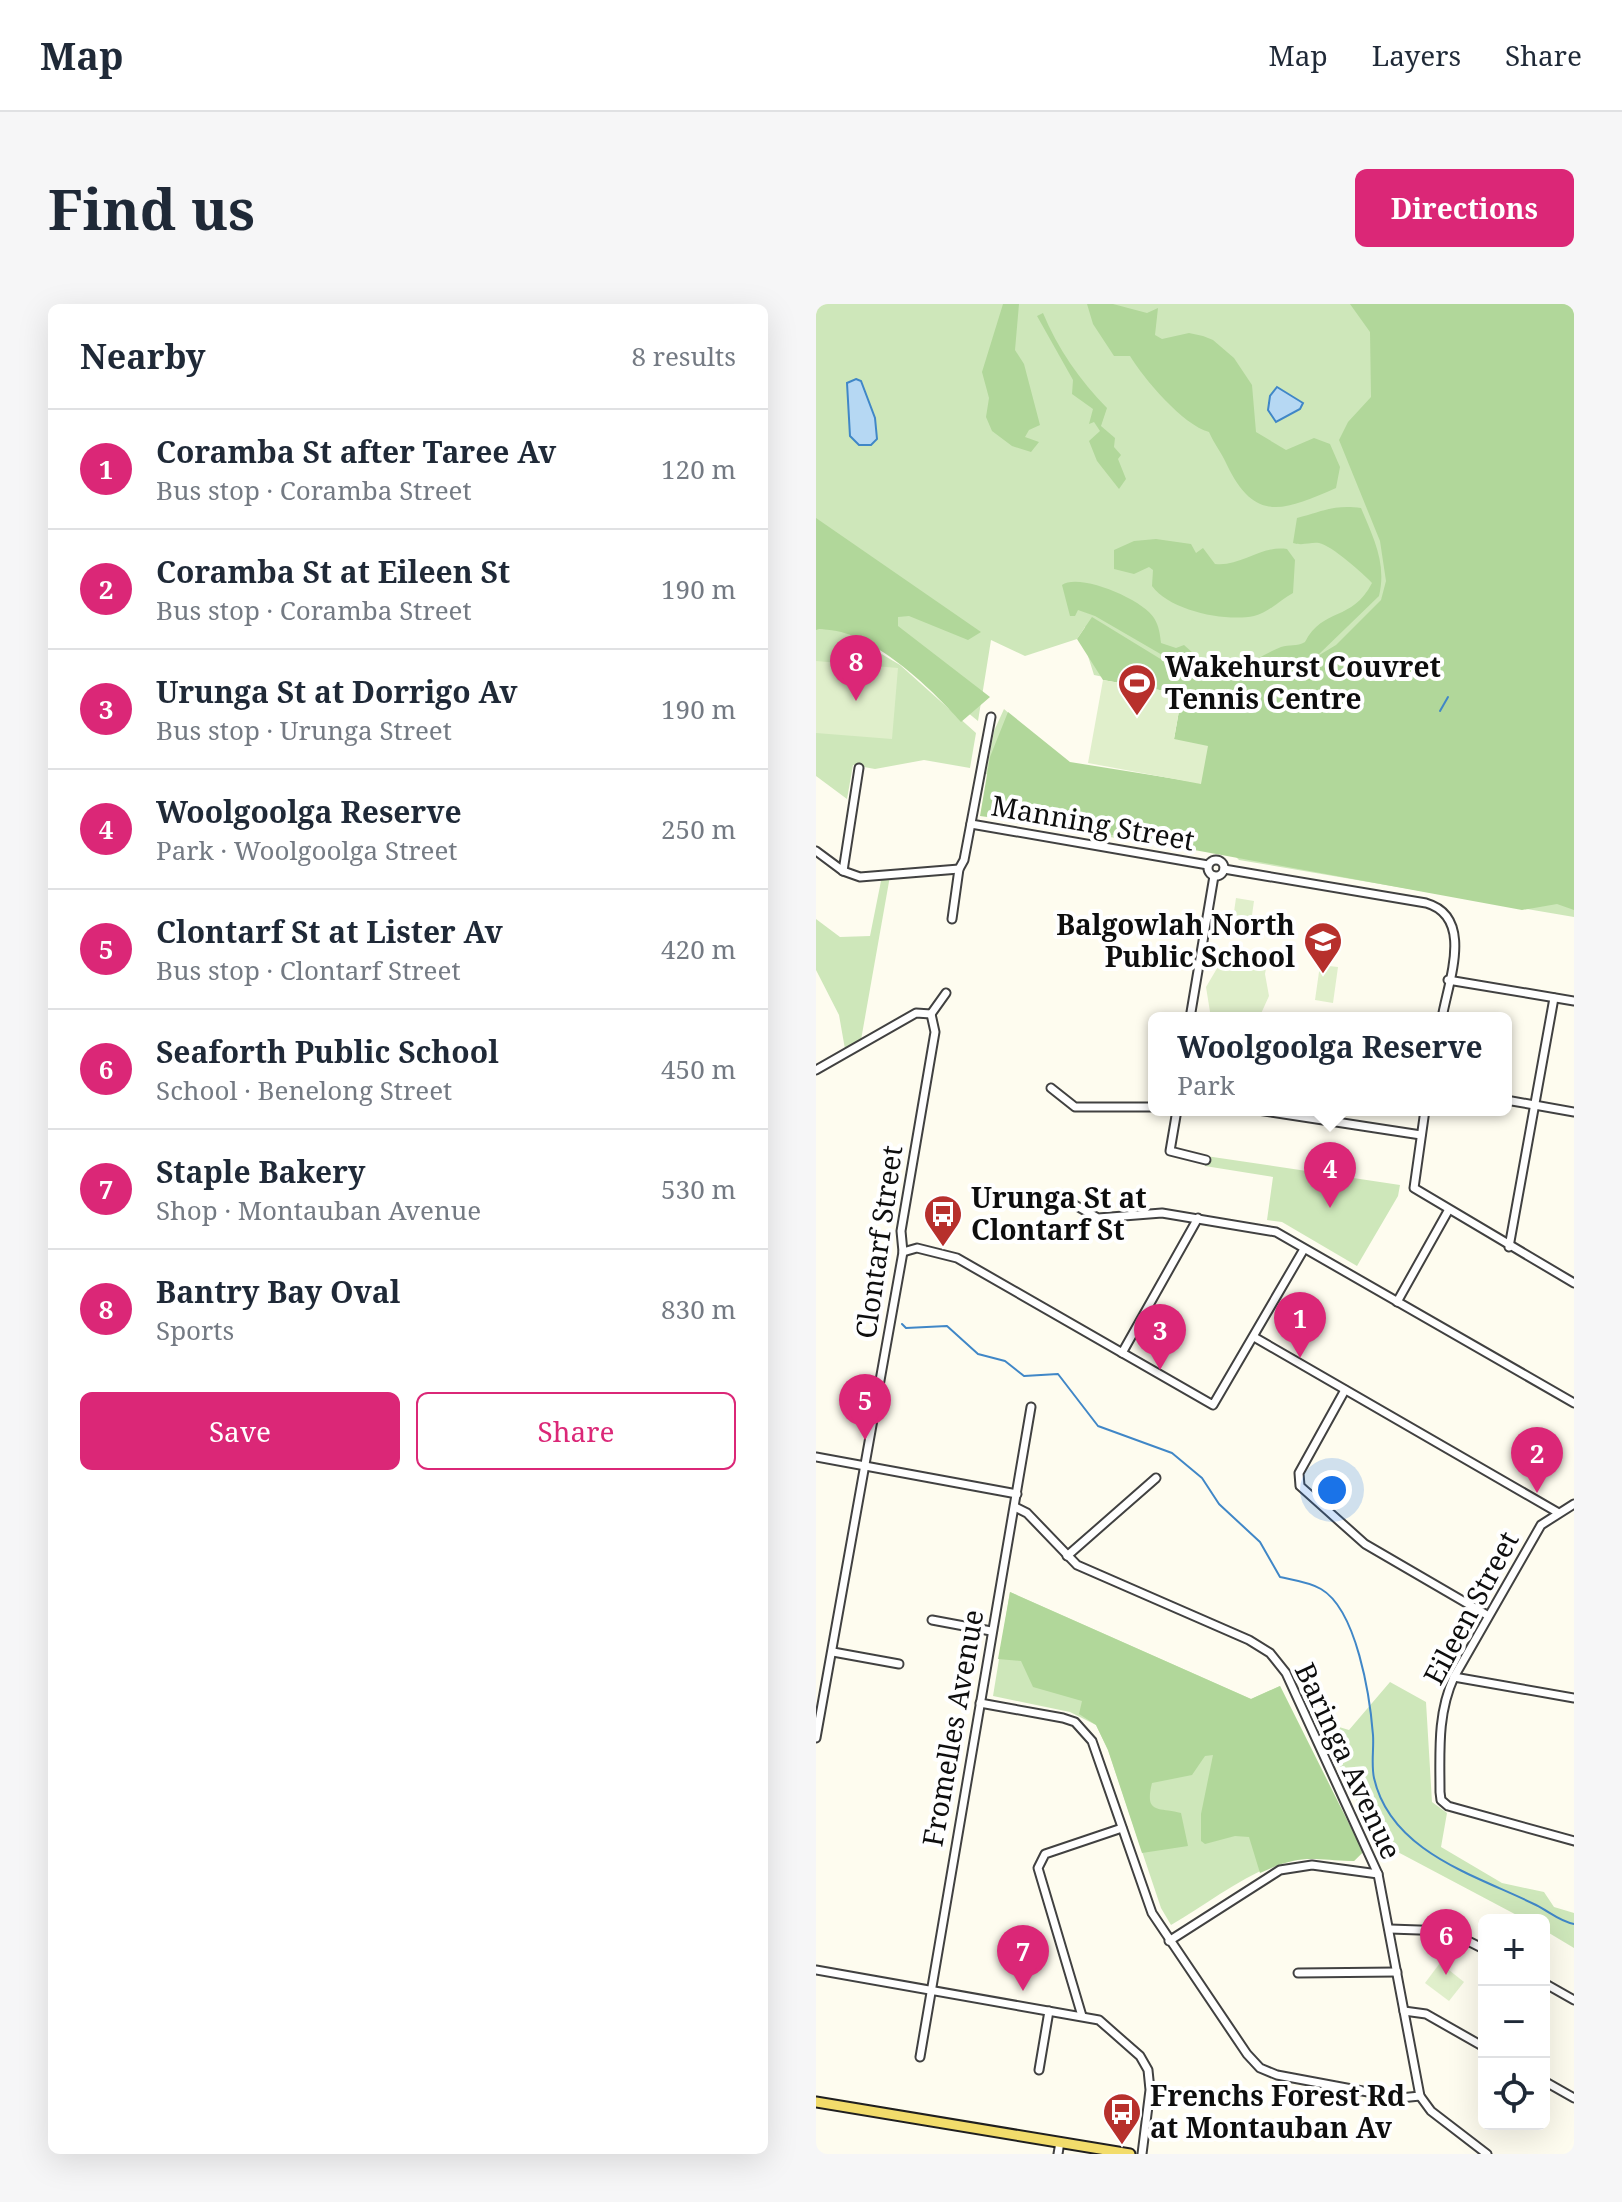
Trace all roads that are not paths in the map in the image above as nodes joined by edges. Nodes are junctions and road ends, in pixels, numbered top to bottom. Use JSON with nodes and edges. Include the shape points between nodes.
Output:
{"nodes":[{"id":1,"x":991,"y":717,"type":"dead end"},
{"id":2,"x":859,"y":768,"type":"dead end"},
{"id":3,"x":971,"y":824,"type":"junction"},
{"id":4,"x":816,"y":851,"type":"edge"},
{"id":5,"x":1208,"y":865,"type":"junction"},
{"id":6,"x":959,"y":869,"type":"junction"},
{"id":7,"x":1224,"y":869,"type":"junction"},
{"id":8,"x":843,"y":871,"type":"junction"},
{"id":9,"x":1214,"y":876,"type":"junction"},
{"id":10,"x":952,"y":919,"type":"dead end"},
{"id":11,"x":1448,"y":980,"type":"junction"},
{"id":12,"x":946,"y":993,"type":"dead end"},
{"id":13,"x":1554,"y":998,"type":"junction"},
{"id":14,"x":1574,"y":1001,"type":"edge"},
{"id":15,"x":1191,"y":1012,"type":"edge"},
{"id":16,"x":1443,"y":1012,"type":"edge"},
{"id":17,"x":931,"y":1014,"type":"junction"},
{"id":18,"x":816,"y":1070,"type":"edge"},
{"id":19,"x":1051,"y":1088,"type":"dead end"},
{"id":20,"x":1512,"y":1101,"type":"edge"},
{"id":21,"x":1535,"y":1105,"type":"junction"},
{"id":22,"x":1148,"y":1107,"type":"edge"},
{"id":23,"x":1574,"y":1112,"type":"edge"},
{"id":24,"x":1176,"y":1116,"type":"edge"},
{"id":25,"x":1297,"y":1116,"type":"edge"},
{"id":26,"x":1424,"y":1116,"type":"edge"},
{"id":27,"x":1421,"y":1135,"type":"junction"},
{"id":28,"x":1206,"y":1160,"type":"dead end"},
{"id":29,"x":1066,"y":1200,"type":"dead end"},
{"id":30,"x":1448,"y":1211,"type":"junction"},
{"id":31,"x":1198,"y":1218,"type":"junction"},
{"id":32,"x":1509,"y":1247,"type":"junction"},
{"id":33,"x":1304,"y":1249,"type":"junction"},
{"id":34,"x":903,"y":1252,"type":"junction"},
{"id":35,"x":1574,"y":1283,"type":"edge"},
{"id":36,"x":1397,"y":1302,"type":"junction"},
{"id":37,"x":1254,"y":1337,"type":"junction"},
{"id":38,"x":1122,"y":1353,"type":"junction"},
{"id":39,"x":1345,"y":1390,"type":"junction"},
{"id":40,"x":1574,"y":1403,"type":"edge"},
{"id":41,"x":1031,"y":1407,"type":"dead end"},
{"id":42,"x":816,"y":1457,"type":"edge"},
{"id":43,"x":865,"y":1465,"type":"junction"},
{"id":44,"x":1156,"y":1478,"type":"dead end"},
{"id":45,"x":1017,"y":1494,"type":"junction"},
{"id":46,"x":1574,"y":1504,"type":"edge"},
{"id":47,"x":1015,"y":1507,"type":"junction"},
{"id":48,"x":1557,"y":1512,"type":"junction"},
{"id":49,"x":1067,"y":1556,"type":"junction"},
{"id":50,"x":1487,"y":1615,"type":"junction"},
{"id":51,"x":932,"y":1620,"type":"dead end"},
{"id":52,"x":991,"y":1631,"type":"junction"},
{"id":53,"x":833,"y":1652,"type":"junction"},
{"id":54,"x":899,"y":1664,"type":"dead end"},
{"id":55,"x":1454,"y":1677,"type":"junction"},
{"id":56,"x":1574,"y":1698,"type":"edge"},
{"id":57,"x":980,"y":1703,"type":"junction"},
{"id":58,"x":816,"y":1738,"type":"edge"},
{"id":59,"x":1122,"y":1828,"type":"junction"},
{"id":60,"x":1574,"y":1841,"type":"edge"},
{"id":61,"x":1378,"y":1874,"type":"junction"},
{"id":62,"x":1390,"y":1929,"type":"junction"},
{"id":63,"x":1169,"y":1941,"type":"junction"},
{"id":64,"x":1478,"y":1946,"type":"edge"},
{"id":65,"x":816,"y":1970,"type":"edge"},
{"id":66,"x":1397,"y":1972,"type":"junction"},
{"id":67,"x":1298,"y":1973,"type":"dead end"},
{"id":68,"x":1549,"y":1986,"type":"edge"},
{"id":69,"x":929,"y":1990,"type":"junction"},
{"id":70,"x":1574,"y":2000,"type":"edge"},
{"id":71,"x":1049,"y":2011,"type":"junction"},
{"id":72,"x":1404,"y":2011,"type":"junction"},
{"id":73,"x":1082,"y":2016,"type":"junction"},
{"id":74,"x":1478,"y":2044,"type":"edge"},
{"id":75,"x":920,"y":2057,"type":"dead end"},
{"id":76,"x":1039,"y":2070,"type":"dead end"},
{"id":77,"x":1550,"y":2084,"type":"edge"},
{"id":78,"x":1420,"y":2096,"type":"junction"},
{"id":79,"x":1574,"y":2098,"type":"edge"},
{"id":80,"x":816,"y":2102,"type":"edge"},
{"id":81,"x":1060,"y":2142,"type":"junction"},
{"id":82,"x":1058,"y":2154,"type":"edge"},
{"id":83,"x":1130,"y":2154,"type":"edge"},
{"id":84,"x":1142,"y":2154,"type":"edge"},
{"id":85,"x":1487,"y":2154,"type":"edge"}],
"edges":[{"from":1,"to":3,"type":"street"},
{"from":2,"to":8,"type":"street"},
{"from":3,"to":5,"type":"street","name":"Manning Street"},
{"from":3,"to":6,"type":"street"},
{"from":4,"to":8,"type":"street"},
{"from":5,"to":7,"type":"street","name":"Manning Street","via":[[1218,860]]},
{"from":5,"to":9,"type":"street"},
{"from":6,"to":8,"type":"street","via":[[874,877]]},
{"from":6,"to":10,"type":"street"},
{"from":7,"to":9,"type":"street"},
{"from":7,"to":11,"type":"street","name":"Manning Street","via":[[1436,906],[1453,923],[1456,938]]},
{"from":9,"to":15,"type":"street"},
{"from":11,"to":13,"type":"street"},
{"from":11,"to":16,"type":"street"},
{"from":12,"to":17,"type":"street"},
{"from":13,"to":14,"type":"street"},
{"from":13,"to":21,"type":"street"},
{"from":17,"to":18,"type":"street","via":[[916,1013]]},
{"from":17,"to":34,"type":"street","name":"Clontarf Street","via":[[935,1032],[901,1231]]},
{"from":19,"to":22,"type":"street","via":[[1075,1107]]},
{"from":20,"to":21,"type":"street"},
{"from":21,"to":23,"type":"street"},
{"from":21,"to":32,"type":"street"},
{"from":24,"to":28,"type":"street","via":[[1170,1151]]},
{"from":25,"to":27,"type":"street"},
{"from":26,"to":27,"type":"street"},
{"from":27,"to":30,"type":"street","via":[[1414,1188]]},
{"from":29,"to":31,"type":"street","via":[[1098,1218],[1162,1213]]},
{"from":30,"to":32,"type":"street"},
{"from":30,"to":36,"type":"street"},
{"from":31,"to":33,"type":"street","via":[[1276,1232]]},
{"from":31,"to":38,"type":"street"},
{"from":32,"to":35,"type":"street"},
{"from":33,"to":36,"type":"street"},
{"from":33,"to":37,"type":"street"},
{"from":34,"to":38,"type":"street","via":[[917,1248],[957,1258]]},
{"from":34,"to":43,"type":"street","name":"Clontarf Street"},
{"from":36,"to":40,"type":"street"},
{"from":37,"to":38,"type":"street","via":[[1213,1405]]},
{"from":37,"to":39,"type":"street"},
{"from":39,"to":48,"type":"street"},
{"from":39,"to":50,"type":"street","via":[[1298,1480],[1304,1492],[1365,1544]]},
{"from":41,"to":45,"type":"street","name":"Fromelles Avenue"},
{"from":42,"to":43,"type":"street"},
{"from":43,"to":45,"type":"street"},
{"from":43,"to":53,"type":"street","name":"Clontarf Street"},
{"from":44,"to":49,"type":"street"},
{"from":45,"to":47,"type":"street","name":"Fromelles Avenue"},
{"from":46,"to":48,"type":"street","name":"Eileen Street"},
{"from":47,"to":49,"type":"street","name":"Baringa Avenue"},
{"from":47,"to":52,"type":"street","name":"Fromelles Avenue"},
{"from":48,"to":50,"type":"street","name":"Eileen Street","via":[[1541,1525]]},
{"from":49,"to":61,"type":"street","name":"Baringa Avenue","via":[[1092,1573],[1270,1653],[1286,1673]]},
{"from":50,"to":55,"type":"street","name":"Eileen Street"},
{"from":51,"to":52,"type":"street"},
{"from":52,"to":57,"type":"street","name":"Fromelles Avenue"},
{"from":53,"to":54,"type":"street"},
{"from":53,"to":58,"type":"street","name":"Clontarf Street"},
{"from":55,"to":56,"type":"street"},
{"from":55,"to":60,"type":"street","name":"Eileen Street","via":[[1440,1722],[1441,1800],[1531,1832]]},
{"from":57,"to":59,"type":"street","via":[[1063,1718],[1084,1730],[1099,1755]]},
{"from":57,"to":69,"type":"street","name":"Fromelles Avenue"},
{"from":59,"to":63,"type":"street","via":[[1152,1913]]},
{"from":59,"to":73,"type":"street","via":[[1045,1854],[1038,1868]]},
{"from":61,"to":62,"type":"street","name":"Baringa Avenue"},
{"from":61,"to":63,"type":"street","via":[[1312,1865],[1280,1870]]},
{"from":62,"to":64,"type":"street","via":[[1448,1931]]},
{"from":62,"to":66,"type":"street","name":"Baringa Avenue"},
{"from":63,"to":78,"type":"street","via":[[1260,2068],[1400,2098]]},
{"from":65,"to":69,"type":"street"},
{"from":66,"to":67,"type":"street"},
{"from":66,"to":72,"type":"street","name":"Baringa Avenue"},
{"from":68,"to":70,"type":"street"},
{"from":69,"to":71,"type":"street"},
{"from":69,"to":75,"type":"street","name":"Fromelles Avenue"},
{"from":71,"to":73,"type":"street"},
{"from":71,"to":76,"type":"street"},
{"from":72,"to":74,"type":"street","via":[[1426,2014]]},
{"from":72,"to":78,"type":"street","name":"Baringa Avenue"},
{"from":73,"to":84,"type":"street","via":[[1117,2032],[1148,2070]]},
{"from":77,"to":79,"type":"street"},
{"from":78,"to":85,"type":"street","via":[[1431,2111]]},
{"from":80,"to":81,"type":"main road"},
{"from":81,"to":82,"type":"street"},
{"from":81,"to":83,"type":"main road"}]}
